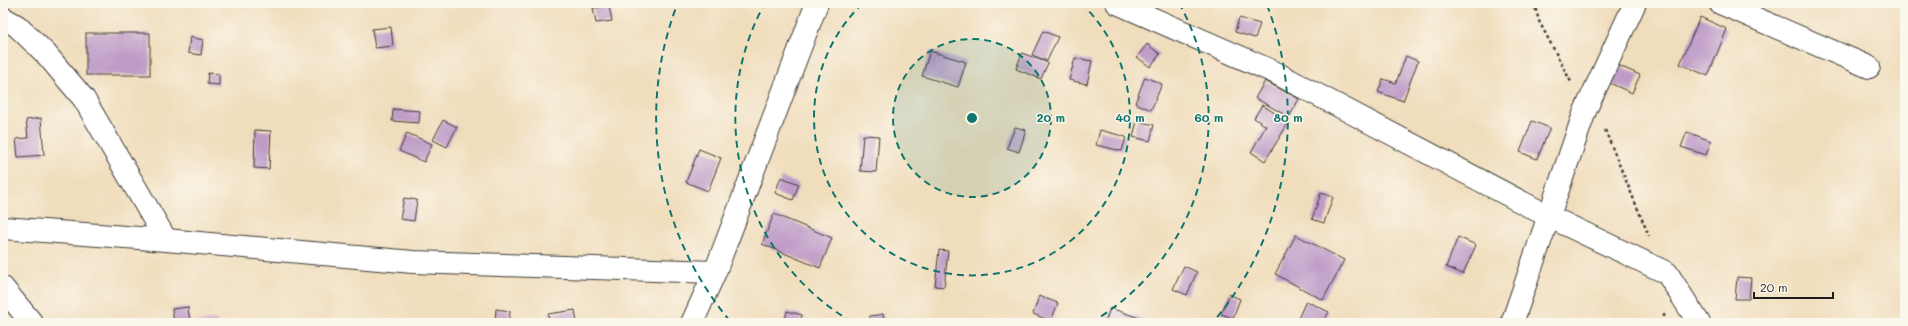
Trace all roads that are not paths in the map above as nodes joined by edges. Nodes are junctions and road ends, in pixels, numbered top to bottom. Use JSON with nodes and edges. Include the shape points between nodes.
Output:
{"nodes":[{"id":1,"x":817,"y":3,"type":"edge"},
{"id":2,"x":1117,"y":3,"type":"edge"},
{"id":3,"x":1635,"y":3,"type":"edge"},
{"id":4,"x":1720,"y":3,"type":"edge"},
{"id":5,"x":3,"y":18,"type":"edge"},
{"id":6,"x":1869,"y":67,"type":"dead end"},
{"id":7,"x":1548,"y":216,"type":"junction"},
{"id":8,"x":3,"y":228,"type":"edge"},
{"id":9,"x":166,"y":240,"type":"junction"},
{"id":10,"x":715,"y":272,"type":"junction"},
{"id":11,"x":3,"y":288,"type":"edge"},
{"id":12,"x":32,"y":323,"type":"edge"},
{"id":13,"x":692,"y":323,"type":"edge"},
{"id":14,"x":1512,"y":323,"type":"edge"},
{"id":15,"x":1699,"y":323,"type":"edge"}],
"edges":[{"from":1,"to":10,"type":"street"},
{"from":2,"to":7,"type":"street","via":[[1274,72]]},
{"from":3,"to":7,"type":"street","via":[[1586,111]]},
{"from":4,"to":6,"type":"street"},
{"from":5,"to":9,"type":"street","via":[[17,26],[46,54],[84,99]]},
{"from":7,"to":14,"type":"street"},
{"from":7,"to":15,"type":"street","via":[[1667,273]]},
{"from":8,"to":9,"type":"street"},
{"from":9,"to":10,"type":"street","via":[[413,262]]},
{"from":10,"to":13,"type":"street"},
{"from":11,"to":12,"type":"street"}]}
